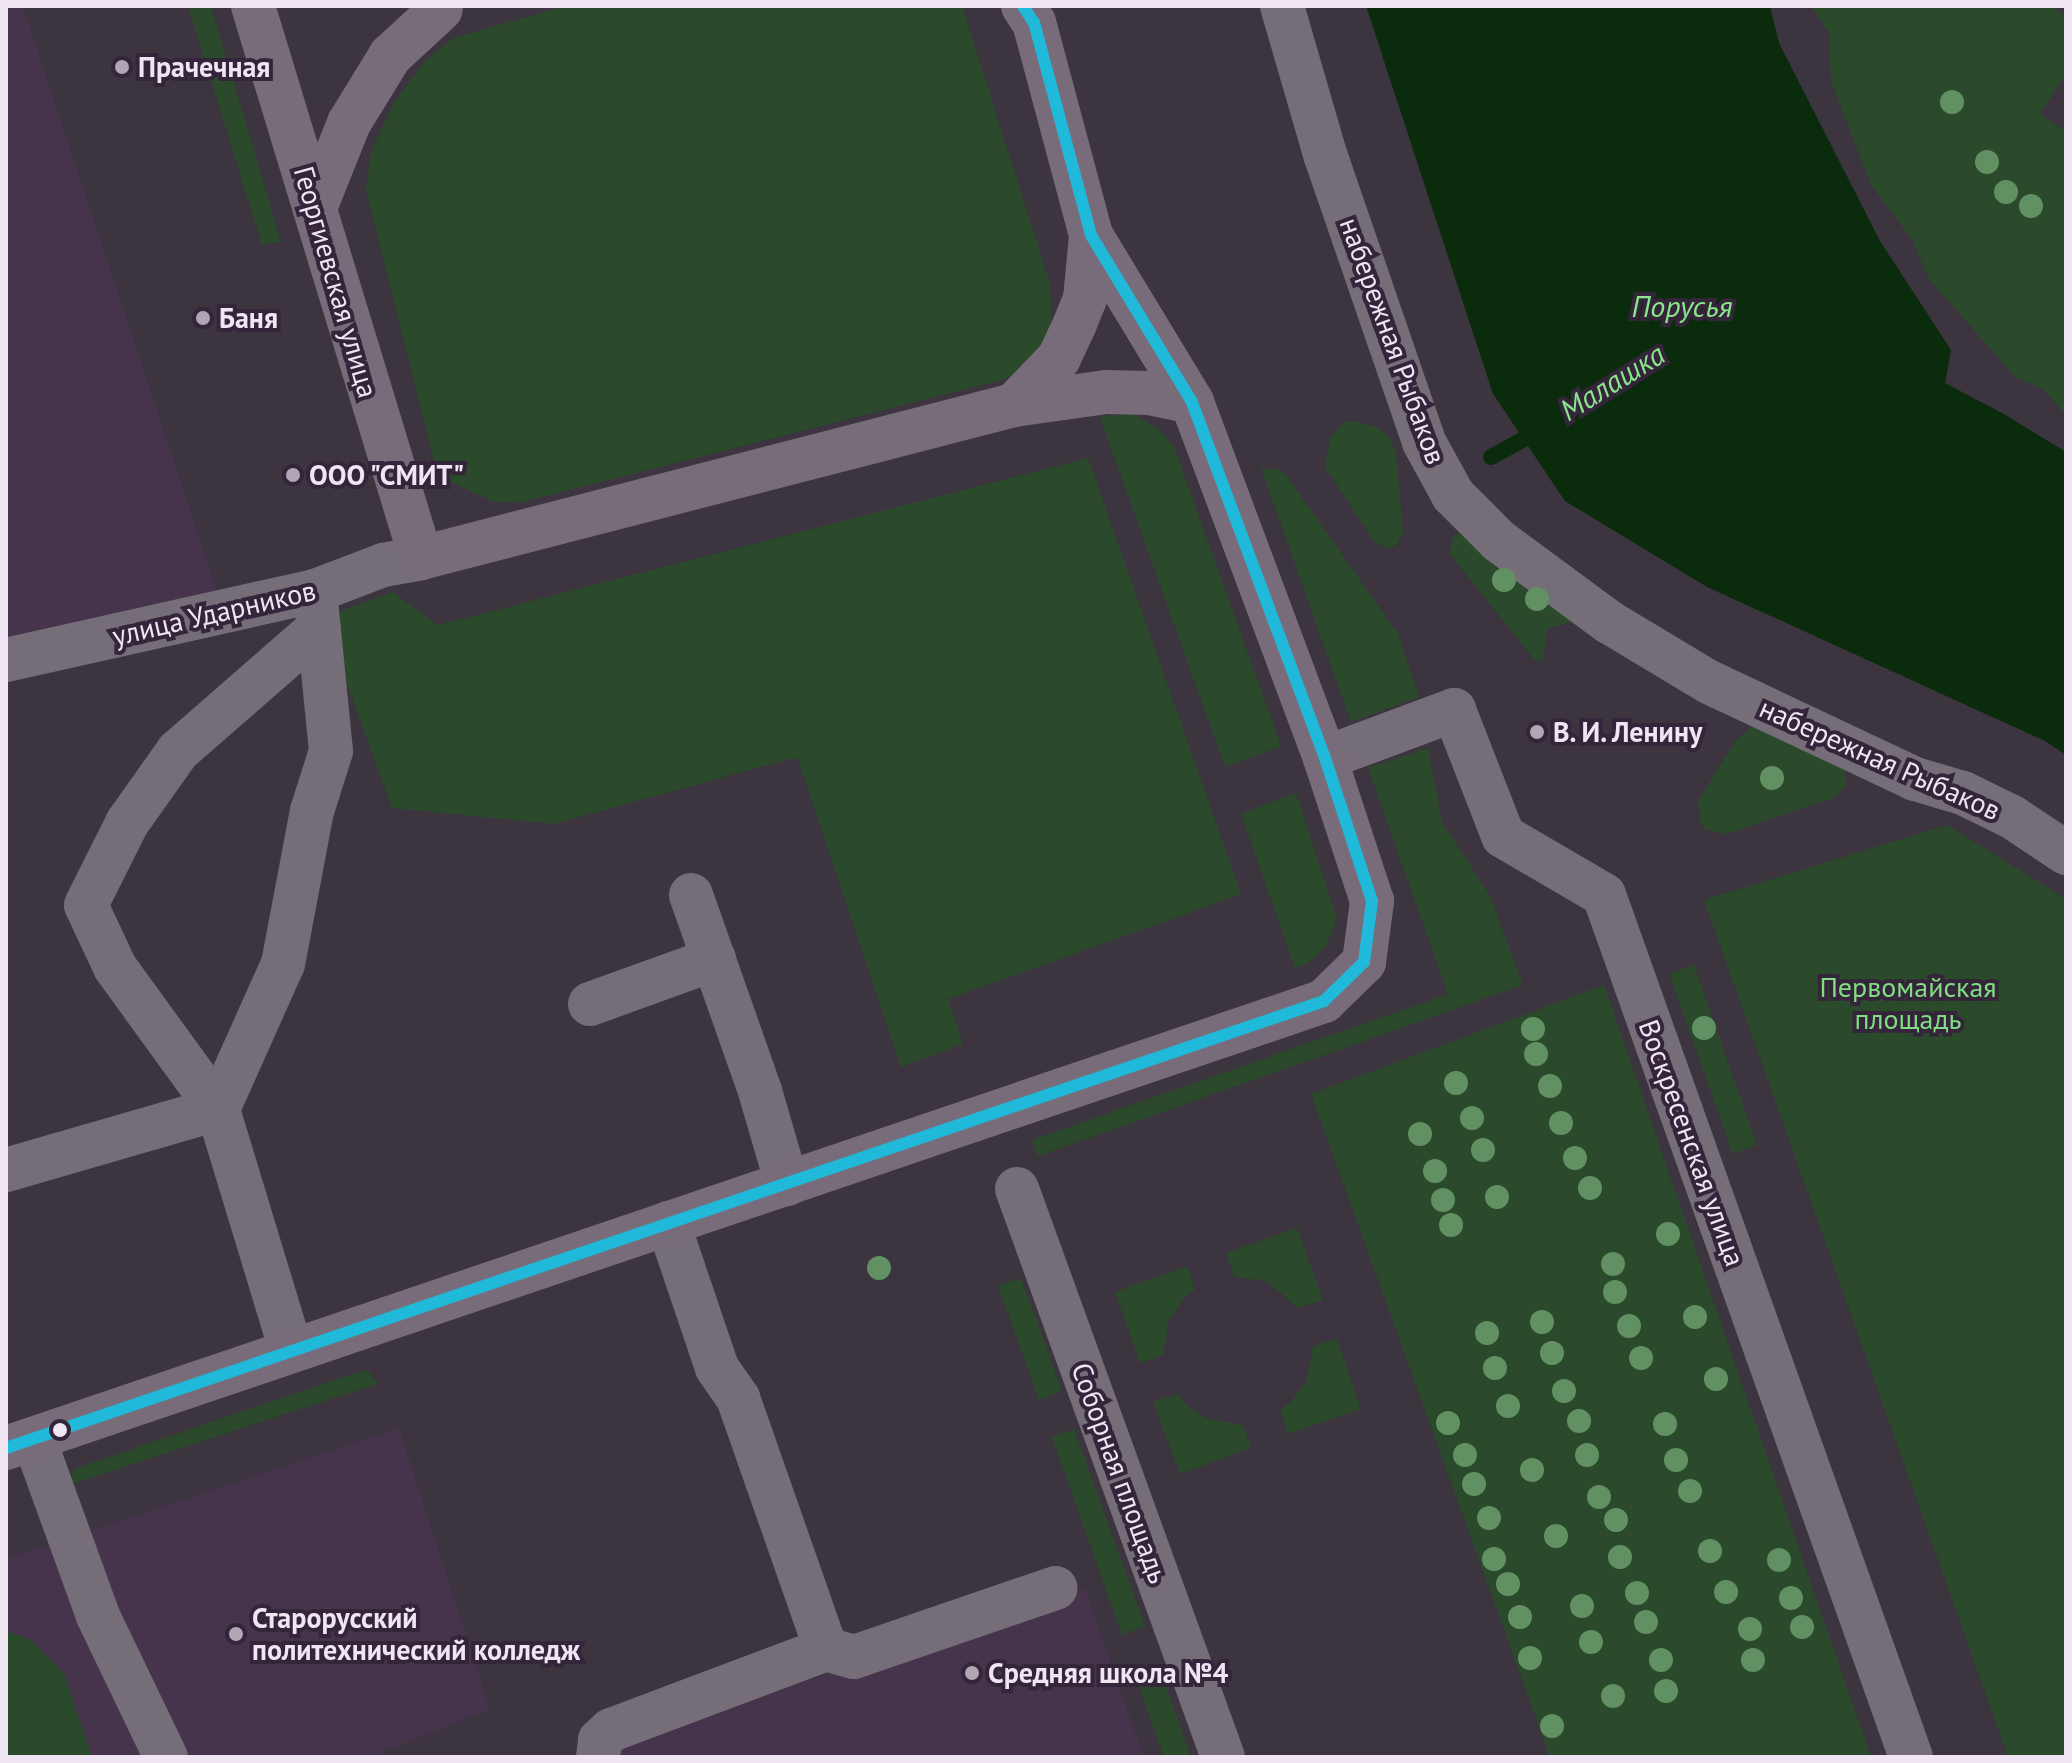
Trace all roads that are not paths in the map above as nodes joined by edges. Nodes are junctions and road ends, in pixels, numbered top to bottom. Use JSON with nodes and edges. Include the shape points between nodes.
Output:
{"nodes":[{"id":1,"x":253,"y":6,"type":"edge"},
{"id":2,"x":1282,"y":6,"type":"edge"},
{"id":3,"x":435,"y":7,"type":"edge"},
{"id":4,"x":1031,"y":12,"type":"edge"},
{"id":5,"x":315,"y":208,"type":"junction"},
{"id":6,"x":1091,"y":235,"type":"junction"},
{"id":7,"x":1192,"y":402,"type":"junction"},
{"id":8,"x":1014,"y":405,"type":"junction"},
{"id":9,"x":421,"y":558,"type":"junction"},
{"id":10,"x":317,"y":609,"type":"junction"},
{"id":11,"x":6,"y":660,"type":"edge"},
{"id":12,"x":1325,"y":758,"type":"junction"},
{"id":13,"x":2066,"y":853,"type":"edge"},
{"id":14,"x":691,"y":895,"type":"dead end"},
{"id":15,"x":714,"y":959,"type":"junction"},
{"id":16,"x":590,"y":1004,"type":"dead end"},
{"id":17,"x":218,"y":1109,"type":"junction"},
{"id":18,"x":6,"y":1170,"type":"edge"},
{"id":19,"x":787,"y":1184,"type":"junction"},
{"id":20,"x":1017,"y":1189,"type":"dead end"},
{"id":21,"x":668,"y":1223,"type":"junction"},
{"id":22,"x":291,"y":1350,"type":"junction"},
{"id":23,"x":20,"y":1443,"type":"edge"},
{"id":24,"x":1055,"y":1588,"type":"dead end"},
{"id":25,"x":826,"y":1649,"type":"junction"},
{"id":26,"x":166,"y":1757,"type":"edge"},
{"id":27,"x":598,"y":1757,"type":"edge"},
{"id":28,"x":1223,"y":1757,"type":"edge"},
{"id":29,"x":1911,"y":1757,"type":"edge"}],
"edges":[{"from":1,"to":5,"type":"main road","name":"Георгиевская улица"},
{"from":2,"to":13,"type":"street","name":"набережная Рыбаков","via":[[1326,157],[1424,442],[1453,495],[1499,541],[1609,622],[1709,682],[1915,779],[1963,793]]},
{"from":3,"to":5,"type":"main road","via":[[390,56],[349,123]]},
{"from":4,"to":6,"type":"main road"},
{"from":5,"to":9,"type":"main road","name":"Георгиевская улица"},
{"from":6,"to":7,"type":"main road"},
{"from":6,"to":8,"type":"main road","via":[[1085,299],[1074,326],[1059,358]]},
{"from":7,"to":8,"type":"main road","via":[[1106,392]]},
{"from":7,"to":12,"type":"main road"},
{"from":8,"to":9,"type":"main road"},
{"from":9,"to":10,"type":"street","name":"улица Ударников","via":[[383,565]]},
{"from":10,"to":11,"type":"street","name":"улица Ударников"},
{"from":10,"to":17,"type":"street","via":[[331,751],[312,811],[283,964]]},
{"from":10,"to":17,"type":"street","via":[[178,751],[127,823],[86,905],[115,967]]},
{"from":12,"to":19,"type":"main road","via":[[1372,901],[1364,962],[1324,1001]]},
{"from":12,"to":29,"type":"street","name":"Воскресенская улица","via":[[1454,710],[1503,836],[1604,895]]},
{"from":14,"to":15,"type":"street"},
{"from":15,"to":16,"type":"street"},
{"from":15,"to":19,"type":"street"},
{"from":17,"to":18,"type":"street"},
{"from":17,"to":22,"type":"street"},
{"from":19,"to":21,"type":"main road"},
{"from":20,"to":28,"type":"street","name":"Соборная площадь"},
{"from":21,"to":22,"type":"main road"},
{"from":21,"to":25,"type":"street","via":[[717,1368],[738,1398]]},
{"from":22,"to":23,"type":"main road"},
{"from":23,"to":26,"type":"street"},
{"from":24,"to":25,"type":"street","via":[[854,1657]]},
{"from":25,"to":27,"type":"street","via":[[611,1730],[600,1740]]}]}
